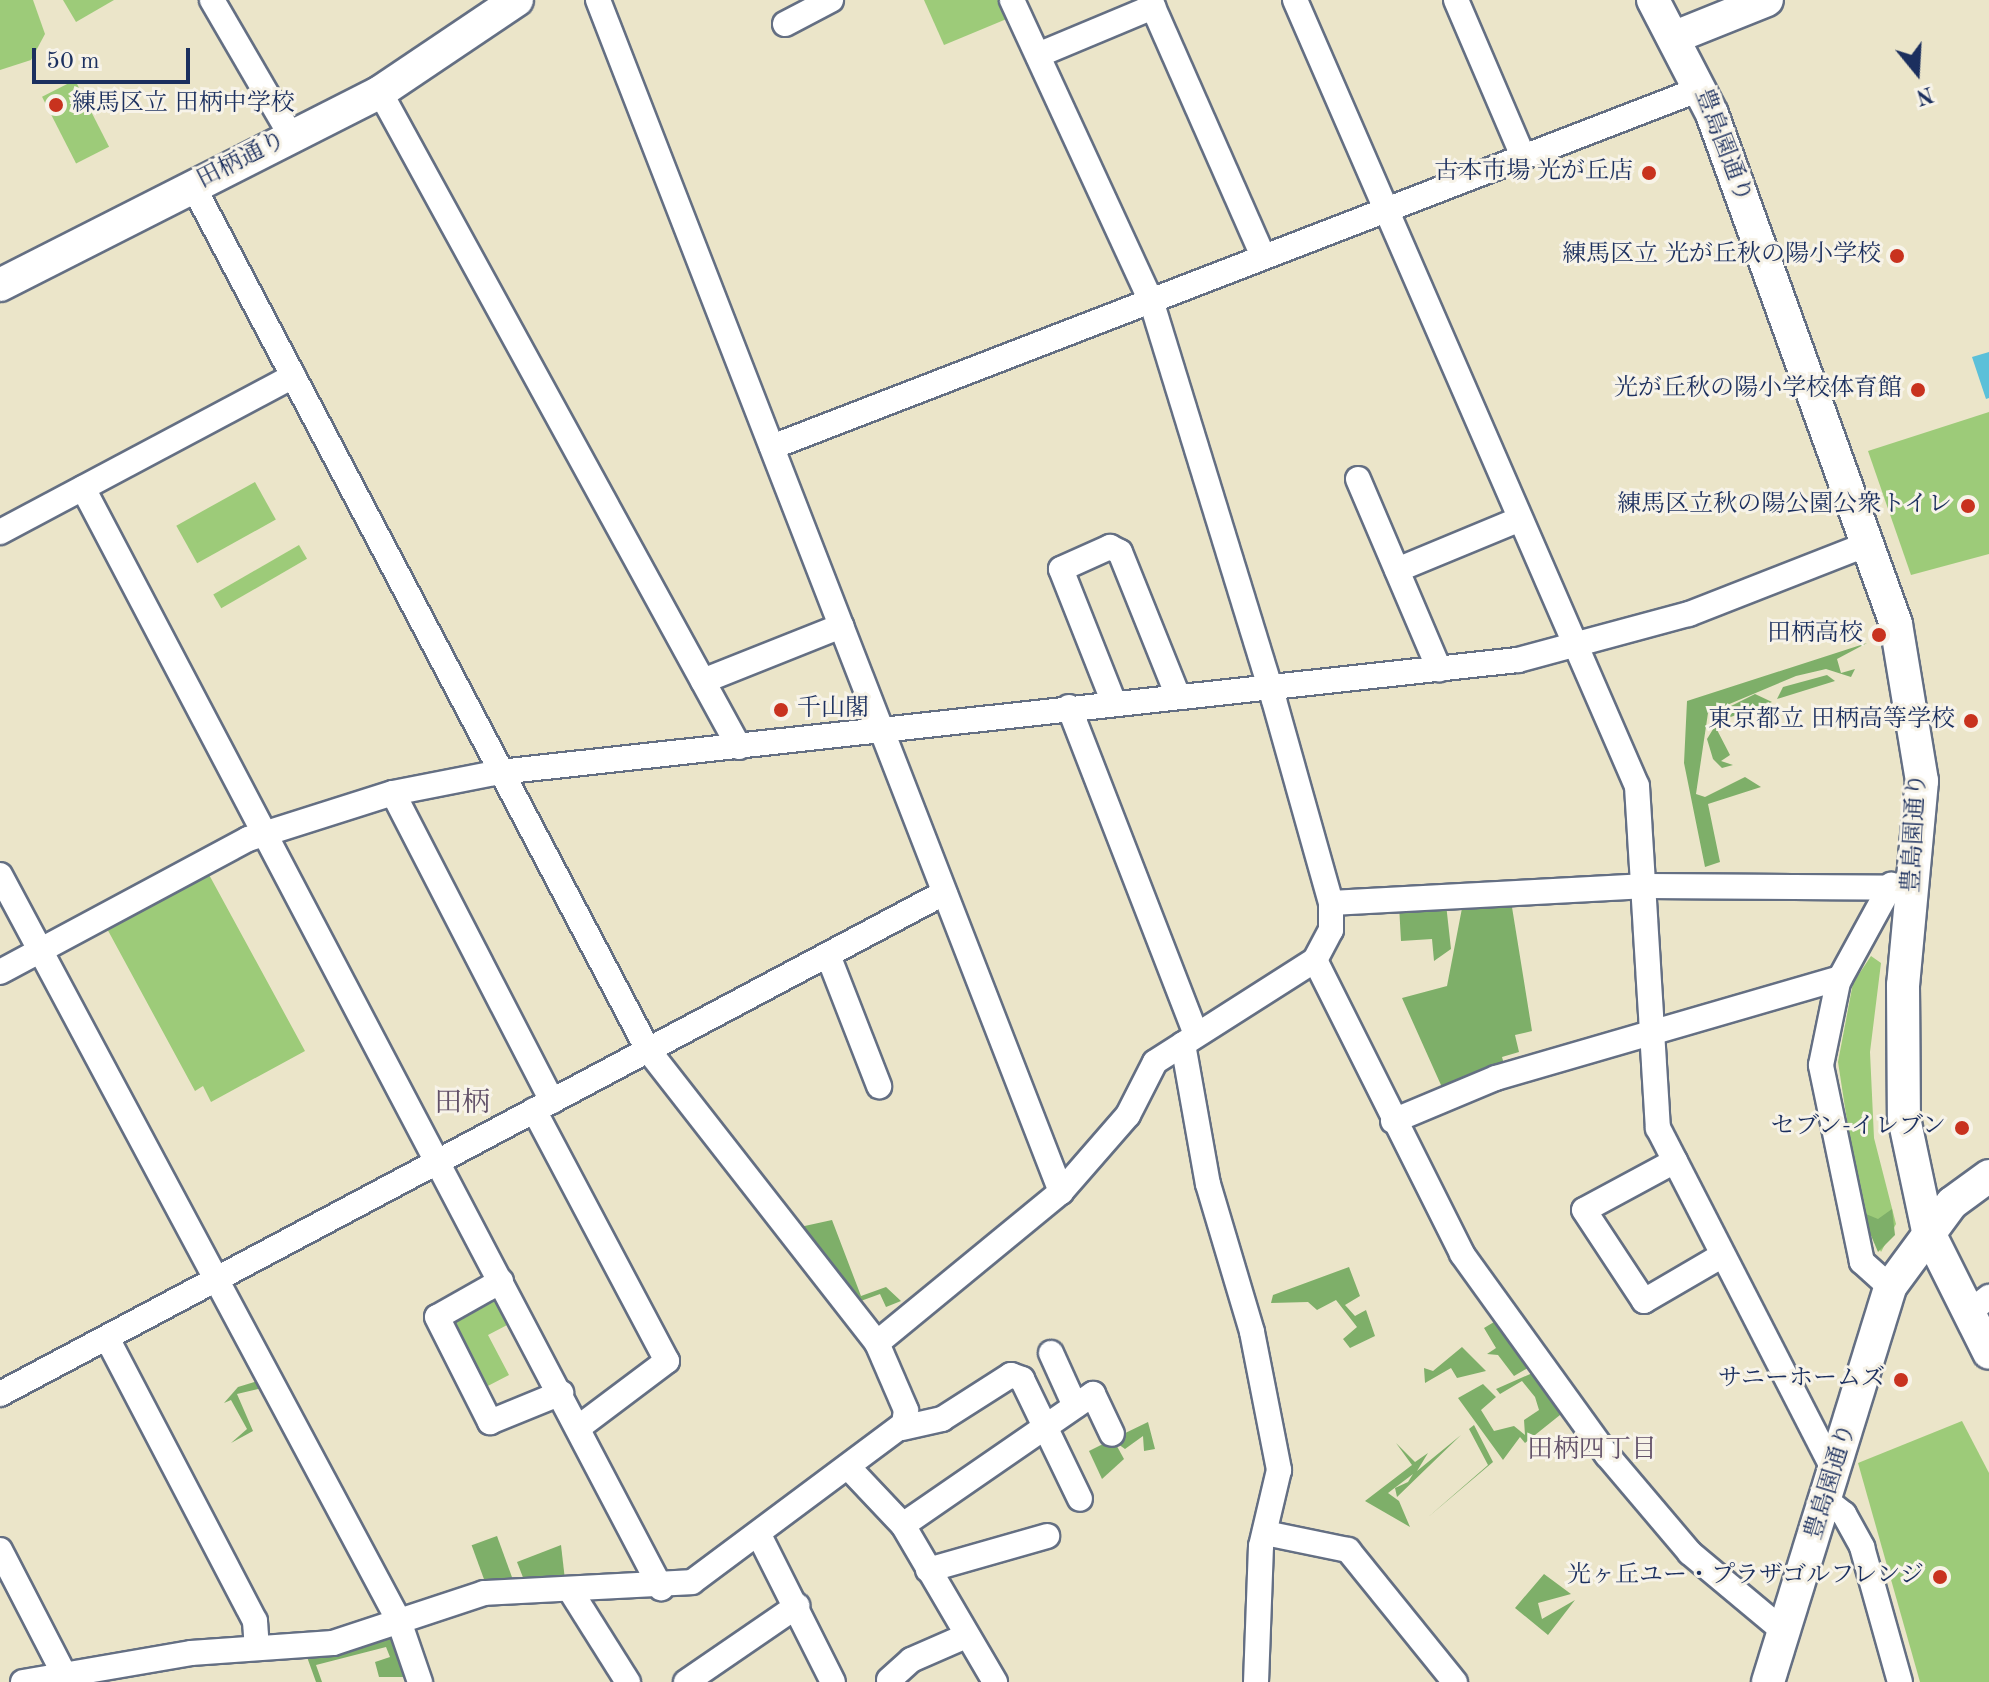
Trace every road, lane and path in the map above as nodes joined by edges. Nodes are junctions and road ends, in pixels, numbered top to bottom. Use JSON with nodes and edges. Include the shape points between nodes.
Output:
{"nodes":[{"id":1,"x":212,"y":0,"type":"edge"},
{"id":2,"x":517,"y":0,"type":"edge"},
{"id":3,"x":598,"y":0,"type":"edge"},
{"id":4,"x":831,"y":0,"type":"edge"},
{"id":5,"x":1012,"y":0,"type":"edge"},
{"id":6,"x":1295,"y":0,"type":"edge"},
{"id":7,"x":1456,"y":0,"type":"edge"},
{"id":8,"x":1653,"y":0,"type":"edge"},
{"id":9,"x":1767,"y":0,"type":"edge"},
{"id":10,"x":1152,"y":4,"type":"edge"},
{"id":11,"x":785,"y":24,"type":"dead end"},
{"id":12,"x":1675,"y":37,"type":"junction"},
{"id":13,"x":1038,"y":55,"type":"junction"},
{"id":14,"x":1700,"y":89,"type":"junction"},
{"id":15,"x":380,"y":92,"type":"junction"},
{"id":16,"x":291,"y":136,"type":"junction"},
{"id":17,"x":1523,"y":156,"type":"junction"},
{"id":18,"x":193,"y":186,"type":"junction"},
{"id":19,"x":1386,"y":209,"type":"junction"},
{"id":20,"x":1263,"y":256,"type":"junction"},
{"id":21,"x":0,"y":285,"type":"edge"},
{"id":22,"x":1151,"y":301,"type":"junction"},
{"id":23,"x":293,"y":376,"type":"junction"},
{"id":24,"x":772,"y":447,"type":"junction"},
{"id":25,"x":1358,"y":479,"type":"dead end"},
{"id":26,"x":83,"y":488,"type":"junction"},
{"id":27,"x":1520,"y":519,"type":"junction"},
{"id":28,"x":0,"y":532,"type":"edge"},
{"id":29,"x":1868,"y":544,"type":"junction"},
{"id":30,"x":1397,"y":570,"type":"junction"},
{"id":31,"x":841,"y":626,"type":"junction"},
{"id":32,"x":1578,"y":647,"type":"junction"},
{"id":33,"x":1439,"y":669,"type":"junction"},
{"id":34,"x":703,"y":681,"type":"junction"},
{"id":35,"x":1270,"y":687,"type":"junction"},
{"id":36,"x":1178,"y":696,"type":"junction"},
{"id":37,"x":1114,"y":703,"type":"junction"},
{"id":38,"x":1069,"y":707,"type":"junction"},
{"id":39,"x":882,"y":730,"type":"junction"},
{"id":40,"x":739,"y":747,"type":"junction"},
{"id":41,"x":500,"y":772,"type":"junction"},
{"id":42,"x":393,"y":793,"type":"junction"},
{"id":43,"x":264,"y":834,"type":"junction"},
{"id":44,"x":0,"y":875,"type":"edge"},
{"id":45,"x":1647,"y":886,"type":"junction"},
{"id":46,"x":1903,"y":886,"type":"junction"},
{"id":47,"x":944,"y":893,"type":"junction"},
{"id":48,"x":1331,"y":903,"type":"junction"},
{"id":49,"x":39,"y":949,"type":"junction"},
{"id":50,"x":828,"y":955,"type":"junction"},
{"id":51,"x":1315,"y":960,"type":"junction"},
{"id":52,"x":0,"y":972,"type":"edge"},
{"id":53,"x":1840,"y":978,"type":"junction"},
{"id":54,"x":1654,"y":1035,"type":"junction"},
{"id":55,"x":1189,"y":1038,"type":"junction"},
{"id":56,"x":648,"y":1050,"type":"junction"},
{"id":57,"x":879,"y":1086,"type":"dead end"},
{"id":58,"x":543,"y":1105,"type":"junction"},
{"id":59,"x":1393,"y":1121,"type":"junction"},
{"id":60,"x":1675,"y":1161,"type":"junction"},
{"id":61,"x":439,"y":1162,"type":"junction"},
{"id":62,"x":1989,"y":1176,"type":"edge"},
{"id":63,"x":1061,"y":1192,"type":"junction"},
{"id":64,"x":1928,"y":1231,"type":"junction"},
{"id":65,"x":1723,"y":1255,"type":"junction"},
{"id":66,"x":215,"y":1279,"type":"junction"},
{"id":67,"x":501,"y":1281,"type":"junction"},
{"id":68,"x":1890,"y":1287,"type":"junction"},
{"id":69,"x":1978,"y":1305,"type":"edge"},
{"id":70,"x":107,"y":1338,"type":"junction"},
{"id":71,"x":877,"y":1343,"type":"junction"},
{"id":72,"x":1051,"y":1353,"type":"dead end"},
{"id":73,"x":1989,"y":1353,"type":"edge"},
{"id":74,"x":561,"y":1393,"type":"junction"},
{"id":75,"x":0,"y":1394,"type":"edge"},
{"id":76,"x":1075,"y":1406,"type":"junction"},
{"id":77,"x":1045,"y":1426,"type":"junction"},
{"id":78,"x":579,"y":1427,"type":"junction"},
{"id":79,"x":902,"y":1428,"type":"junction"},
{"id":80,"x":1112,"y":1434,"type":"dead end"},
{"id":81,"x":850,"y":1469,"type":"junction"},
{"id":82,"x":1831,"y":1486,"type":"junction"},
{"id":83,"x":1080,"y":1499,"type":"dead end"},
{"id":84,"x":903,"y":1525,"type":"junction"},
{"id":85,"x":1265,"y":1533,"type":"junction"},
{"id":86,"x":1047,"y":1536,"type":"dead end"},
{"id":87,"x":760,"y":1537,"type":"junction"},
{"id":88,"x":0,"y":1550,"type":"edge"},
{"id":89,"x":928,"y":1570,"type":"junction"},
{"id":90,"x":661,"y":1588,"type":"junction"},
{"id":91,"x":570,"y":1590,"type":"junction"},
{"id":92,"x":797,"y":1606,"type":"junction"},
{"id":93,"x":399,"y":1621,"type":"junction"},
{"id":94,"x":1786,"y":1633,"type":"junction"},
{"id":95,"x":966,"y":1636,"type":"junction"},
{"id":96,"x":257,"y":1648,"type":"junction"},
{"id":97,"x":139,"y":1672,"type":"edge"},
{"id":98,"x":66,"y":1677,"type":"edge"},
{"id":99,"x":889,"y":1680,"type":"dead end"},
{"id":100,"x":23,"y":1682,"type":"edge"},
{"id":101,"x":420,"y":1682,"type":"edge"},
{"id":102,"x":628,"y":1682,"type":"edge"},
{"id":103,"x":686,"y":1682,"type":"edge"},
{"id":104,"x":833,"y":1682,"type":"edge"},
{"id":105,"x":995,"y":1682,"type":"edge"},
{"id":106,"x":1256,"y":1682,"type":"edge"},
{"id":107,"x":1455,"y":1682,"type":"edge"},
{"id":108,"x":1768,"y":1682,"type":"edge"},
{"id":109,"x":1900,"y":1682,"type":"edge"}],
"edges":[{"from":1,"to":16,"type":"street"},
{"from":2,"to":15,"type":"street","name":"田柄通り"},
{"from":3,"to":24,"type":"street"},
{"from":4,"to":11,"type":"street"},
{"from":5,"to":13,"type":"street"},
{"from":6,"to":19,"type":"street"},
{"from":7,"to":17,"type":"street"},
{"from":8,"to":12,"type":"street","name":"豊島園通り"},
{"from":9,"to":12,"type":"street"},
{"from":10,"to":13,"type":"street"},
{"from":10,"to":20,"type":"street"},
{"from":12,"to":14,"type":"street","name":"豊島園通り"},
{"from":13,"to":22,"type":"street"},
{"from":14,"to":17,"type":"street"},
{"from":14,"to":29,"type":"street","name":"豊島園通り"},
{"from":15,"to":16,"type":"street","name":"田柄通り"},
{"from":15,"to":34,"type":"street"},
{"from":16,"to":18,"type":"street","name":"田柄通り"},
{"from":17,"to":19,"type":"street"},
{"from":18,"to":21,"type":"street","name":"田柄通り"},
{"from":18,"to":23,"type":"street"},
{"from":19,"to":20,"type":"street"},
{"from":19,"to":27,"type":"street"},
{"from":20,"to":22,"type":"street"},
{"from":22,"to":24,"type":"street"},
{"from":22,"to":35,"type":"street"},
{"from":23,"to":26,"type":"street"},
{"from":23,"to":41,"type":"street"},
{"from":24,"to":31,"type":"street"},
{"from":25,"to":30,"type":"street"},
{"from":26,"to":28,"type":"street"},
{"from":26,"to":43,"type":"street"},
{"from":27,"to":30,"type":"street"},
{"from":27,"to":32,"type":"street"},
{"from":29,"to":32,"type":"street","via":[[1689,614]]},
{"from":29,"to":46,"type":"street","name":"豊島園通り","via":[[1915,712],[1922,793]]},
{"from":30,"to":33,"type":"street"},
{"from":31,"to":34,"type":"street"},
{"from":31,"to":39,"type":"street"},
{"from":32,"to":33,"type":"street"},
{"from":32,"to":45,"type":"street","via":[[1637,786]]},
{"from":33,"to":35,"type":"street"},
{"from":34,"to":40,"type":"street"},
{"from":35,"to":36,"type":"street"},
{"from":35,"to":48,"type":"street"},
{"from":36,"to":37,"type":"street"},
{"from":36,"to":37,"type":"street","via":[[1120,552],[1110,547],[1061,569]]},
{"from":37,"to":38,"type":"street"},
{"from":38,"to":39,"type":"street"},
{"from":38,"to":55,"type":"street"},
{"from":39,"to":40,"type":"street"},
{"from":39,"to":47,"type":"street"},
{"from":40,"to":41,"type":"street"},
{"from":41,"to":42,"type":"street"},
{"from":41,"to":56,"type":"street"},
{"from":42,"to":43,"type":"street"},
{"from":42,"to":58,"type":"street"},
{"from":43,"to":49,"type":"street"},
{"from":43,"to":61,"type":"street"},
{"from":44,"to":49,"type":"street"},
{"from":45,"to":46,"type":"street"},
{"from":45,"to":48,"type":"street"},
{"from":45,"to":54,"type":"street"},
{"from":46,"to":53,"type":"street"},
{"from":46,"to":64,"type":"street","name":"豊島園通り","via":[[1901,1073]]},
{"from":47,"to":50,"type":"street"},
{"from":47,"to":63,"type":"street"},
{"from":48,"to":51,"type":"street","via":[[1327,946]]},
{"from":49,"to":52,"type":"street"},
{"from":49,"to":66,"type":"street"},
{"from":50,"to":56,"type":"street"},
{"from":50,"to":57,"type":"street"},
{"from":51,"to":55,"type":"street"},
{"from":51,"to":59,"type":"street"},
{"from":53,"to":54,"type":"street"},
{"from":53,"to":68,"type":"street","via":[[1821,1065],[1862,1262]]},
{"from":54,"to":59,"type":"street","via":[[1496,1078]]},
{"from":54,"to":60,"type":"street","via":[[1658,1128]]},
{"from":55,"to":63,"type":"street","via":[[1155,1062],[1128,1115]]},
{"from":55,"to":85,"type":"street","via":[[1208,1184],[1252,1332],[1276,1450],[1279,1476]]},
{"from":56,"to":58,"type":"street"},
{"from":56,"to":71,"type":"street"},
{"from":58,"to":61,"type":"street"},
{"from":58,"to":78,"type":"street","via":[[667,1361]]},
{"from":59,"to":94,"type":"street","via":[[1462,1254],[1607,1455],[1690,1553]]},
{"from":60,"to":65,"type":"street"},
{"from":60,"to":65,"type":"street","via":[[1584,1210],[1644,1301]]},
{"from":61,"to":66,"type":"street"},
{"from":61,"to":67,"type":"street"},
{"from":62,"to":64,"type":"street"},
{"from":63,"to":71,"type":"street"},
{"from":64,"to":68,"type":"street","name":"豊島園通り"},
{"from":64,"to":69,"type":"street"},
{"from":65,"to":82,"type":"street"},
{"from":66,"to":70,"type":"street"},
{"from":66,"to":93,"type":"street"},
{"from":67,"to":74,"type":"street"},
{"from":67,"to":74,"type":"street","via":[[437,1317],[490,1422]]},
{"from":68,"to":82,"type":"street","name":"豊島園通り"},
{"from":69,"to":73,"type":"street"},
{"from":70,"to":75,"type":"street"},
{"from":70,"to":96,"type":"street","via":[[255,1621]]},
{"from":71,"to":79,"type":"street","via":[[906,1410]]},
{"from":72,"to":76,"type":"street"},
{"from":74,"to":78,"type":"street"},
{"from":76,"to":77,"type":"street"},
{"from":76,"to":80,"type":"street","via":[[1093,1394]]},
{"from":77,"to":79,"type":"street","via":[[1022,1379],[1011,1375],[942,1419]]},
{"from":77,"to":83,"type":"street"},
{"from":77,"to":84,"type":"street"},
{"from":78,"to":90,"type":"street"},
{"from":79,"to":81,"type":"street"},
{"from":81,"to":84,"type":"street"},
{"from":81,"to":87,"type":"street"},
{"from":82,"to":94,"type":"street","name":"豊島園通り"},
{"from":82,"to":109,"type":"street","via":[[1862,1547]]},
{"from":84,"to":89,"type":"street"},
{"from":85,"to":106,"type":"street"},
{"from":85,"to":107,"type":"street","via":[[1348,1550]]},
{"from":86,"to":89,"type":"street"},
{"from":87,"to":90,"type":"street","via":[[692,1582]]},
{"from":87,"to":92,"type":"street"},
{"from":88,"to":98,"type":"street"},
{"from":89,"to":95,"type":"street"},
{"from":90,"to":91,"type":"street"},
{"from":91,"to":93,"type":"street","via":[[462,1597]]},
{"from":91,"to":102,"type":"street"},
{"from":92,"to":103,"type":"street"},
{"from":92,"to":104,"type":"street"},
{"from":93,"to":96,"type":"street","via":[[306,1648]]},
{"from":93,"to":101,"type":"street"},
{"from":94,"to":108,"type":"street","name":"豊島園通り"},
{"from":95,"to":99,"type":"street","via":[[911,1660]]},
{"from":95,"to":105,"type":"street"},
{"from":96,"to":97,"type":"street"},
{"from":97,"to":98,"type":"street"},
{"from":98,"to":100,"type":"street"}]}
